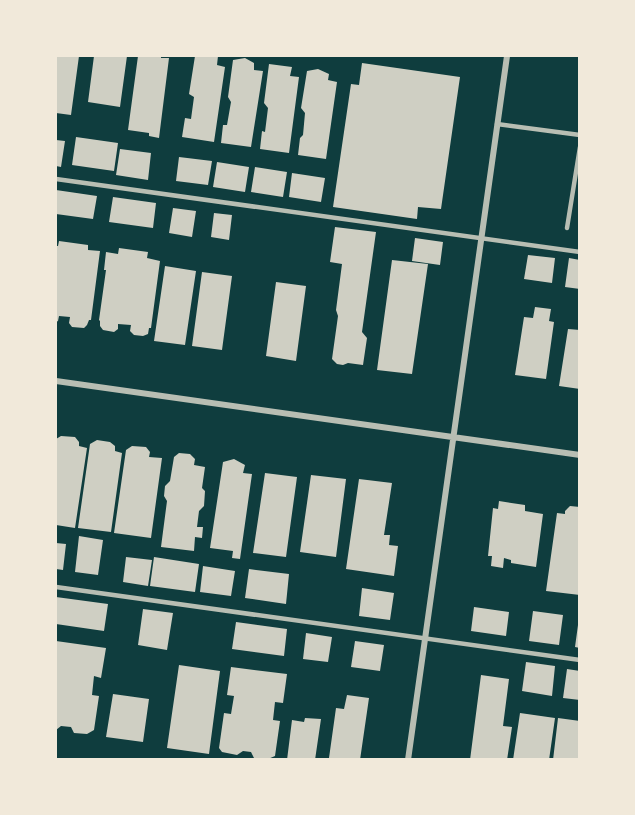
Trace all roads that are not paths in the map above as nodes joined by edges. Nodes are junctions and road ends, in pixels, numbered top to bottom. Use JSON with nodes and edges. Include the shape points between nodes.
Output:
{"nodes":[{"id":1,"x":507,"y":56,"type":"edge"},
{"id":2,"x":497,"y":124,"type":"junction"},
{"id":3,"x":579,"y":135,"type":"edge"},
{"id":4,"x":579,"y":147,"type":"edge"},
{"id":5,"x":56,"y":179,"type":"edge"},
{"id":6,"x":567,"y":228,"type":"dead end"},
{"id":7,"x":481,"y":238,"type":"junction"},
{"id":8,"x":579,"y":252,"type":"edge"},
{"id":9,"x":56,"y":381,"type":"edge"},
{"id":10,"x":453,"y":438,"type":"junction"},
{"id":11,"x":579,"y":455,"type":"edge"},
{"id":12,"x":56,"y":587,"type":"edge"},
{"id":13,"x":425,"y":639,"type":"junction"},
{"id":14,"x":579,"y":660,"type":"edge"},
{"id":15,"x":408,"y":759,"type":"edge"}],
"edges":[{"from":1,"to":2,"type":"street"},
{"from":2,"to":3,"type":"lane"},
{"from":2,"to":7,"type":"street"},
{"from":4,"to":6,"type":"lane"},
{"from":5,"to":7,"type":"lane"},
{"from":7,"to":8,"type":"lane"},
{"from":7,"to":10,"type":"street"},
{"from":9,"to":10,"type":"street"},
{"from":10,"to":11,"type":"street"},
{"from":10,"to":13,"type":"street"},
{"from":12,"to":13,"type":"lane"},
{"from":13,"to":14,"type":"lane"},
{"from":13,"to":15,"type":"street"}]}
